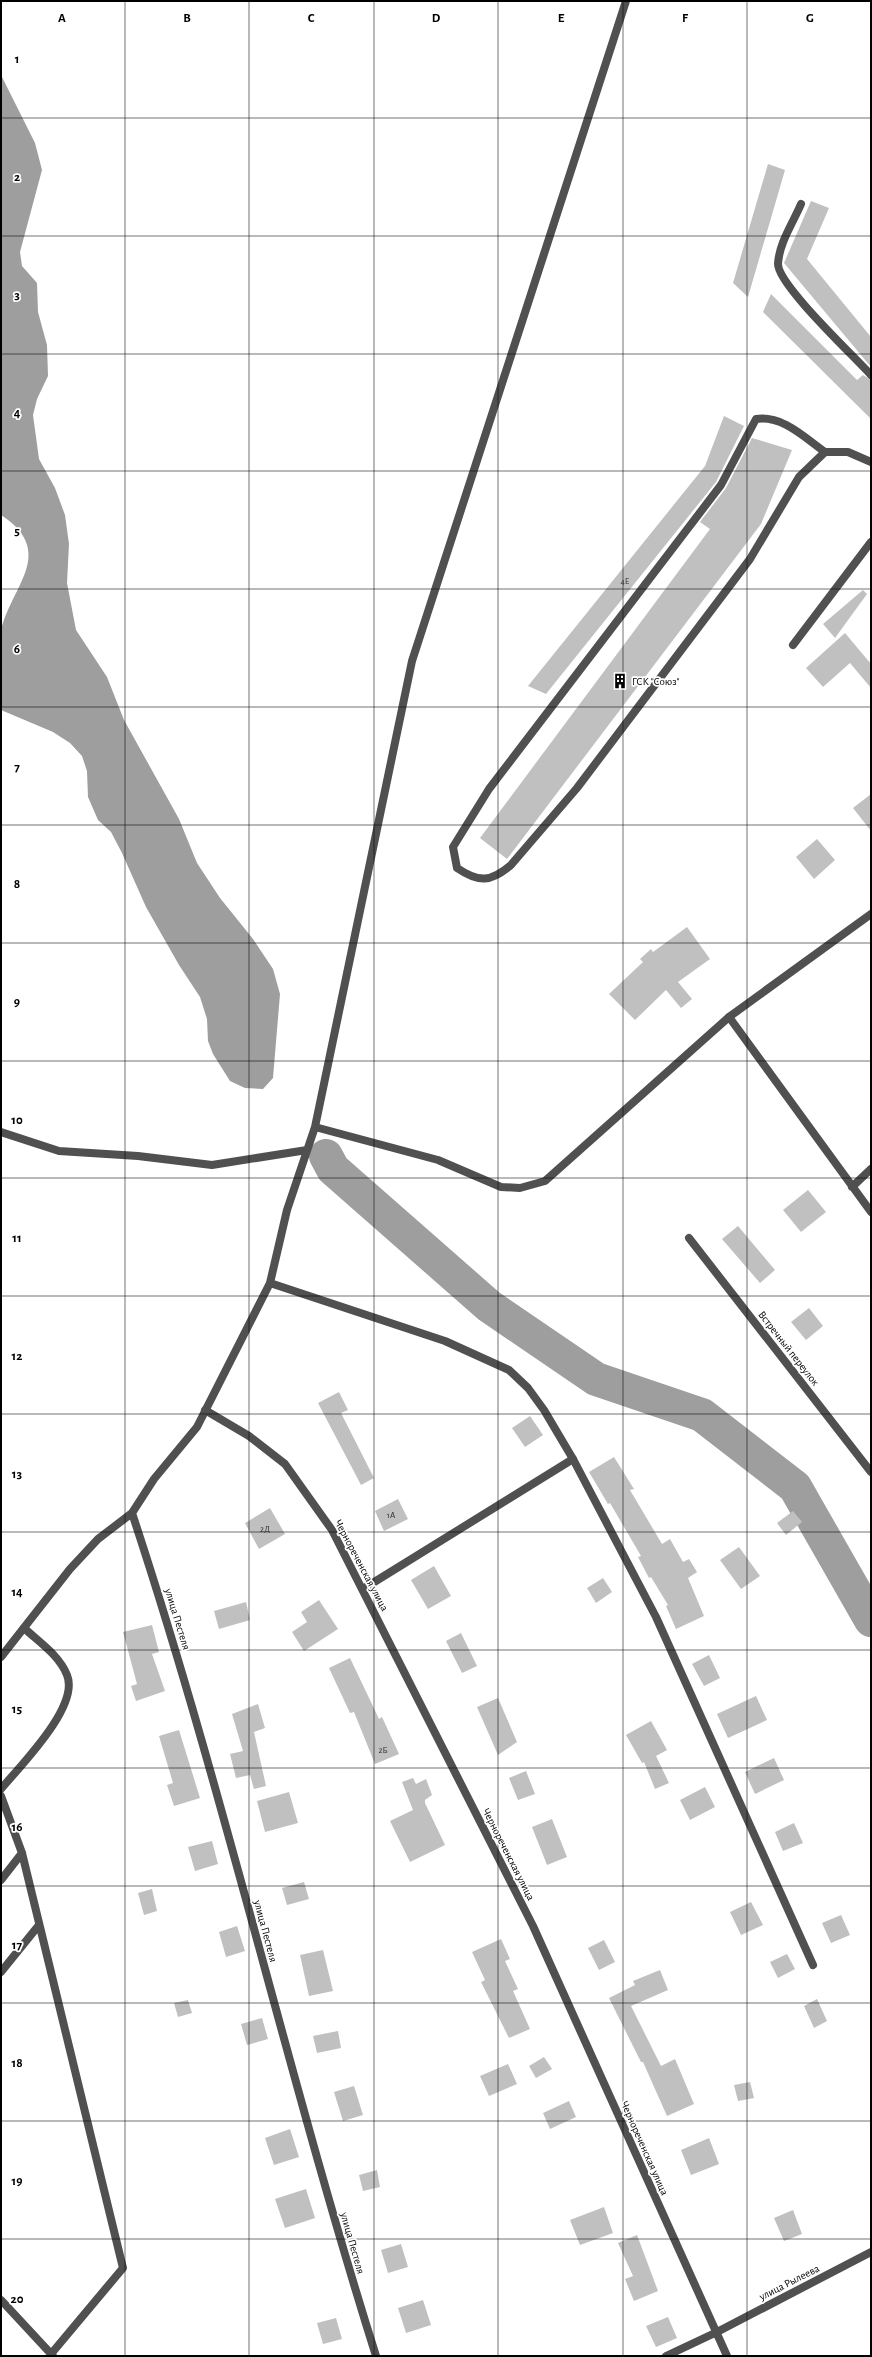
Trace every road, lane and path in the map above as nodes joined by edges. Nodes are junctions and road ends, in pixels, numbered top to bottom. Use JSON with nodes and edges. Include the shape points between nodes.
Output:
{"nodes":[{"id":1,"x":626,"y":1,"type":"edge"},
{"id":2,"x":801,"y":204,"type":"dead end"},
{"id":3,"x":871,"y":375,"type":"edge"},
{"id":4,"x":825,"y":452,"type":"junction"},
{"id":5,"x":871,"y":462,"type":"edge"},
{"id":6,"x":871,"y":542,"type":"edge"},
{"id":7,"x":793,"y":645,"type":"dead end"},
{"id":8,"x":871,"y":914,"type":"edge"},
{"id":9,"x":729,"y":1018,"type":"junction"},
{"id":10,"x":315,"y":1127,"type":"junction"},
{"id":11,"x":1,"y":1132,"type":"edge"},
{"id":12,"x":307,"y":1150,"type":"junction"},
{"id":13,"x":871,"y":1169,"type":"edge"},
{"id":14,"x":852,"y":1187,"type":"junction"},
{"id":15,"x":871,"y":1212,"type":"edge"},
{"id":16,"x":689,"y":1238,"type":"dead end"},
{"id":17,"x":270,"y":1283,"type":"junction"},
{"id":18,"x":205,"y":1410,"type":"junction"},
{"id":19,"x":573,"y":1459,"type":"junction"},
{"id":20,"x":871,"y":1472,"type":"edge"},
{"id":21,"x":132,"y":1513,"type":"junction"},
{"id":22,"x":363,"y":1589,"type":"junction"},
{"id":23,"x":24,"y":1628,"type":"junction"},
{"id":24,"x":1,"y":1657,"type":"edge"},
{"id":25,"x":1,"y":1789,"type":"edge"},
{"id":26,"x":1,"y":1796,"type":"edge"},
{"id":27,"x":22,"y":1853,"type":"junction"},
{"id":28,"x":1,"y":1880,"type":"edge"},
{"id":29,"x":39,"y":1925,"type":"junction"},
{"id":30,"x":813,"y":1965,"type":"dead end"},
{"id":31,"x":1,"y":1972,"type":"edge"},
{"id":32,"x":871,"y":2252,"type":"edge"},
{"id":33,"x":1,"y":2300,"type":"edge"},
{"id":34,"x":716,"y":2332,"type":"junction"},
{"id":35,"x":52,"y":2355,"type":"edge"},
{"id":36,"x":376,"y":2356,"type":"edge"},
{"id":37,"x":666,"y":2356,"type":"edge"},
{"id":38,"x":727,"y":2356,"type":"edge"}],
"edges":[{"from":1,"to":10,"type":"street","via":[[412,661]]},
{"from":2,"to":3,"type":"street","via":[[781,249],[778,264],[780,272],[795,294]]},
{"from":4,"to":4,"type":"street","via":[[799,477],[750,559],[577,788],[511,864],[498,876],[486,878],[472,878],[457,868],[453,847],[489,789],[721,485],[756,419],[765,418],[790,426]]},
{"from":4,"to":5,"type":"street","via":[[848,452]]},
{"from":6,"to":7,"type":"street"},
{"from":8,"to":9,"type":"street"},
{"from":9,"to":10,"type":"street","via":[[545,1181],[520,1188],[501,1187],[438,1160]]},
{"from":9,"to":14,"type":"street"},
{"from":10,"to":12,"type":"street"},
{"from":11,"to":12,"type":"street","via":[[59,1152],[138,1156],[212,1165]]},
{"from":12,"to":17,"type":"street","via":[[287,1210]]},
{"from":13,"to":14,"type":"street"},
{"from":14,"to":15,"type":"street"},
{"from":16,"to":20,"type":"street","name":"Встречный переулок"},
{"from":17,"to":18,"type":"street"},
{"from":17,"to":19,"type":"street","via":[[445,1341],[509,1370],[528,1388],[544,1410]]},
{"from":18,"to":21,"type":"street","via":[[197,1427],[154,1478]]},
{"from":18,"to":22,"type":"street","name":"Чернореченская улица","via":[[249,1436],[284,1464],[332,1530]]},
{"from":19,"to":22,"type":"street"},
{"from":19,"to":30,"type":"street","via":[[656,1616]]},
{"from":21,"to":23,"type":"street","via":[[98,1539],[70,1569]]},
{"from":21,"to":36,"type":"street","name":"улица Пестеля","via":[[191,1701],[344,2254]]},
{"from":22,"to":34,"type":"street","name":"Чернореченская улица","via":[[533,1926]]},
{"from":23,"to":24,"type":"street"},
{"from":23,"to":25,"type":"street","via":[[61,1664],[68,1676],[69,1695],[60,1717]]},
{"from":26,"to":27,"type":"street"},
{"from":27,"to":28,"type":"street"},
{"from":27,"to":29,"type":"street"},
{"from":29,"to":31,"type":"street"},
{"from":29,"to":35,"type":"street","via":[[123,2268]]},
{"from":32,"to":34,"type":"street","name":"улица Рылеева"},
{"from":33,"to":35,"type":"street"},
{"from":34,"to":37,"type":"street","name":"улица Рылеева"},
{"from":34,"to":38,"type":"street","name":"Чернореченская улица"}]}
